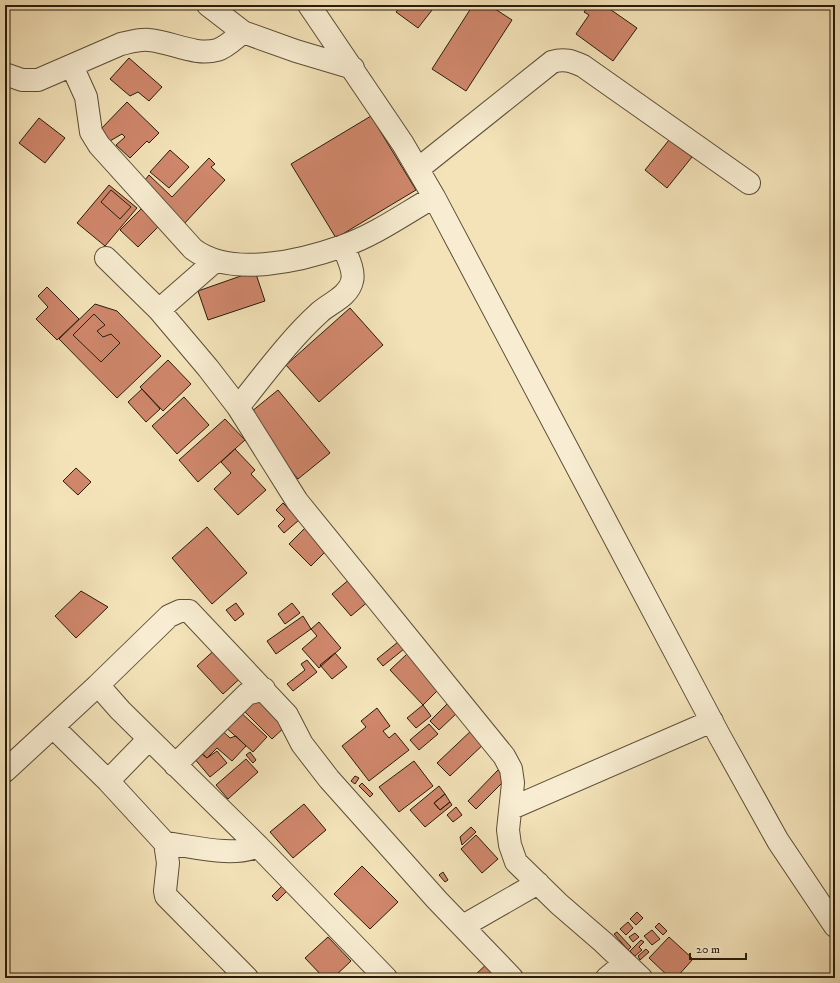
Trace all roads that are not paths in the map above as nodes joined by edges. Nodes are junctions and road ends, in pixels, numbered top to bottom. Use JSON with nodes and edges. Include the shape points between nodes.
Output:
{"nodes":[{"id":1,"x":208,"y":5,"type":"edge"},
{"id":2,"x":309,"y":5,"type":"edge"},
{"id":3,"x":243,"y":32,"type":"junction"},
{"id":4,"x":72,"y":66,"type":"junction"},
{"id":5,"x":353,"y":68,"type":"junction"},
{"id":6,"x":5,"y":74,"type":"edge"},
{"id":7,"x":418,"y":169,"type":"junction"},
{"id":8,"x":749,"y":183,"type":"dead end"},
{"id":9,"x":434,"y":197,"type":"junction"},
{"id":10,"x":343,"y":246,"type":"junction"},
{"id":11,"x":106,"y":258,"type":"dead end"},
{"id":12,"x":215,"y":261,"type":"junction"},
{"id":13,"x":159,"y":310,"type":"junction"},
{"id":14,"x":238,"y":407,"type":"junction"},
{"id":15,"x":98,"y":685,"type":"junction"},
{"id":16,"x":264,"y":689,"type":"junction"},
{"id":17,"x":712,"y":721,"type":"junction"},
{"id":18,"x":53,"y":727,"type":"junction"},
{"id":19,"x":149,"y":739,"type":"junction"},
{"id":20,"x":175,"y":765,"type":"junction"},
{"id":21,"x":5,"y":770,"type":"edge"},
{"id":22,"x":108,"y":781,"type":"junction"},
{"id":23,"x":512,"y":808,"type":"junction"},
{"id":24,"x":165,"y":843,"type":"junction"},
{"id":25,"x":258,"y":846,"type":"junction"},
{"id":26,"x":538,"y":883,"type":"junction"},
{"id":27,"x":463,"y":926,"type":"junction"},
{"id":28,"x":835,"y":926,"type":"edge"},
{"id":29,"x":625,"y":962,"type":"junction"},
{"id":30,"x":247,"y":978,"type":"edge"},
{"id":31,"x":386,"y":978,"type":"edge"},
{"id":32,"x":512,"y":978,"type":"edge"},
{"id":33,"x":607,"y":978,"type":"edge"},
{"id":34,"x":641,"y":978,"type":"edge"}],
"edges":[{"from":1,"to":3,"type":"street"},
{"from":2,"to":5,"type":"street"},
{"from":3,"to":4,"type":"street","via":[[228,44],[209,51],[149,40],[134,41],[121,44]]},
{"from":3,"to":5,"type":"street"},
{"from":4,"to":6,"type":"street","via":[[38,80],[22,80]]},
{"from":4,"to":12,"type":"street","via":[[86,97],[91,132],[99,146],[193,248]]},
{"from":5,"to":7,"type":"street"},
{"from":7,"to":8,"type":"street","via":[[552,62],[561,59],[571,60],[583,66]]},
{"from":7,"to":9,"type":"street"},
{"from":9,"to":10,"type":"street"},
{"from":9,"to":17,"type":"street"},
{"from":10,"to":12,"type":"street","via":[[279,262],[231,264]]},
{"from":10,"to":14,"type":"street","via":[[352,281],[346,292],[320,312],[294,339]]},
{"from":11,"to":13,"type":"street"},
{"from":12,"to":13,"type":"street"},
{"from":13,"to":14,"type":"street"},
{"from":14,"to":23,"type":"street","via":[[297,501],[504,756],[511,769]]},
{"from":15,"to":16,"type":"street","via":[[169,616],[180,611],[189,611]]},
{"from":15,"to":18,"type":"street"},
{"from":15,"to":19,"type":"street"},
{"from":16,"to":20,"type":"street","via":[[247,694]]},
{"from":16,"to":27,"type":"street","via":[[287,715],[302,744],[329,779]]},
{"from":17,"to":23,"type":"street"},
{"from":17,"to":28,"type":"street","via":[[778,841]]},
{"from":18,"to":21,"type":"street"},
{"from":18,"to":22,"type":"street"},
{"from":19,"to":20,"type":"street"},
{"from":19,"to":22,"type":"street"},
{"from":20,"to":25,"type":"street"},
{"from":22,"to":24,"type":"street"},
{"from":23,"to":26,"type":"street","via":[[508,830],[510,845],[516,862]]},
{"from":24,"to":25,"type":"street","via":[[204,851],[245,850]]},
{"from":24,"to":30,"type":"street","via":[[168,854],[166,896]]},
{"from":25,"to":31,"type":"street"},
{"from":26,"to":27,"type":"street"},
{"from":26,"to":29,"type":"street"},
{"from":27,"to":32,"type":"street"},
{"from":29,"to":33,"type":"street"},
{"from":29,"to":34,"type":"street"}]}
